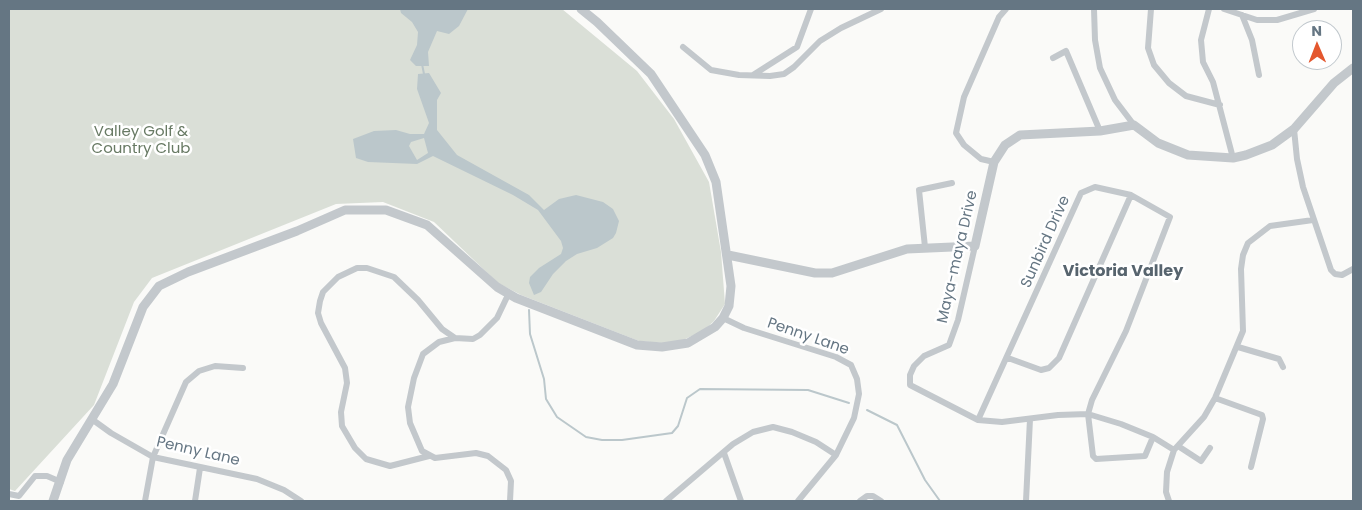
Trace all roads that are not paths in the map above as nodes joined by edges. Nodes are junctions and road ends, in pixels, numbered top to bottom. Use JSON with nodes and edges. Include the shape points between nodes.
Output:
{"nodes":[{"id":1,"x":580,"y":9,"type":"edge"},
{"id":2,"x":811,"y":9,"type":"edge"},
{"id":3,"x":881,"y":9,"type":"edge"},
{"id":4,"x":1006,"y":9,"type":"edge"},
{"id":5,"x":1094,"y":9,"type":"edge"},
{"id":6,"x":1151,"y":9,"type":"edge"},
{"id":7,"x":1208,"y":9,"type":"edge"},
{"id":8,"x":1224,"y":9,"type":"edge"},
{"id":9,"x":1314,"y":9,"type":"edge"},
{"id":10,"x":1242,"y":15,"type":"junction"},
{"id":11,"x":683,"y":47,"type":"dead end"},
{"id":12,"x":1053,"y":58,"type":"dead end"},
{"id":13,"x":1353,"y":68,"type":"edge"},
{"id":14,"x":752,"y":75,"type":"junction"},
{"id":15,"x":1259,"y":75,"type":"dead end"},
{"id":16,"x":1220,"y":105,"type":"junction"},
{"id":17,"x":1134,"y":125,"type":"junction"},
{"id":18,"x":1294,"y":129,"type":"junction"},
{"id":19,"x":1100,"y":131,"type":"junction"},
{"id":20,"x":1233,"y":158,"type":"junction"},
{"id":21,"x":994,"y":162,"type":"junction"},
{"id":22,"x":952,"y":183,"type":"dead end"},
{"id":23,"x":1131,"y":195,"type":"junction"},
{"id":24,"x":1313,"y":220,"type":"junction"},
{"id":25,"x":975,"y":246,"type":"junction"},
{"id":26,"x":926,"y":247,"type":"junction"},
{"id":27,"x":728,"y":255,"type":"junction"},
{"id":28,"x":1353,"y":269,"type":"edge"},
{"id":29,"x":506,"y":292,"type":"junction"},
{"id":30,"x":723,"y":318,"type":"junction"},
{"id":31,"x":456,"y":338,"type":"junction"},
{"id":32,"x":1238,"y":347,"type":"junction"},
{"id":33,"x":1008,"y":358,"type":"junction"},
{"id":34,"x":1283,"y":367,"type":"dead end"},
{"id":35,"x":243,"y":368,"type":"dead end"},
{"id":36,"x":1215,"y":398,"type":"junction"},
{"id":37,"x":1088,"y":414,"type":"junction"},
{"id":38,"x":1030,"y":419,"type":"junction"},
{"id":39,"x":93,"y":420,"type":"junction"},
{"id":40,"x":978,"y":420,"type":"junction"},
{"id":41,"x":1153,"y":437,"type":"junction"},
{"id":42,"x":1176,"y":448,"type":"junction"},
{"id":43,"x":1210,"y":448,"type":"dead end"},
{"id":44,"x":724,"y":453,"type":"junction"},
{"id":45,"x":836,"y":455,"type":"junction"},
{"id":46,"x":429,"y":456,"type":"junction"},
{"id":47,"x":153,"y":457,"type":"junction"},
{"id":48,"x":1251,"y":467,"type":"dead end"},
{"id":49,"x":200,"y":468,"type":"junction"},
{"id":50,"x":60,"y":482,"type":"junction"},
{"id":51,"x":9,"y":494,"type":"edge"},
{"id":52,"x":18,"y":499,"type":"edge"},
{"id":53,"x":53,"y":501,"type":"edge"},
{"id":54,"x":145,"y":501,"type":"edge"},
{"id":55,"x":195,"y":501,"type":"edge"},
{"id":56,"x":301,"y":501,"type":"edge"},
{"id":57,"x":510,"y":501,"type":"edge"},
{"id":58,"x":666,"y":501,"type":"edge"},
{"id":59,"x":740,"y":501,"type":"edge"},
{"id":60,"x":798,"y":501,"type":"edge"},
{"id":61,"x":860,"y":501,"type":"edge"},
{"id":62,"x":881,"y":501,"type":"edge"},
{"id":63,"x":1026,"y":501,"type":"edge"},
{"id":64,"x":1169,"y":501,"type":"edge"}],
"edges":[{"from":1,"to":27,"type":"street","via":[[651,74],[705,155],[716,182]]},
{"from":2,"to":14,"type":"street","via":[[796,47]]},
{"from":3,"to":14,"type":"street","via":[[820,42],[784,74]]},
{"from":4,"to":21,"type":"street","via":[[964,97],[956,133],[964,145],[981,159]]},
{"from":5,"to":17,"type":"street","via":[[1100,68],[1114,100]]},
{"from":6,"to":16,"type":"street","via":[[1148,48],[1154,64],[1186,96]]},
{"from":7,"to":16,"type":"street","via":[[1201,40],[1203,62]]},
{"from":8,"to":10,"type":"street"},
{"from":9,"to":10,"type":"street","via":[[1277,20],[1257,20]]},
{"from":10,"to":15,"type":"street","via":[[1252,40]]},
{"from":11,"to":14,"type":"street","via":[[710,70]]},
{"from":12,"to":19,"type":"street","via":[[1066,51]]},
{"from":13,"to":18,"type":"street","via":[[1334,83]]},
{"from":16,"to":20,"type":"street"},
{"from":17,"to":19,"type":"street"},
{"from":17,"to":20,"type":"street","via":[[1158,144],[1188,155]]},
{"from":18,"to":20,"type":"street","via":[[1272,145]]},
{"from":18,"to":24,"type":"street","via":[[1297,159]]},
{"from":19,"to":21,"type":"street","via":[[1020,135],[1005,145]]},
{"from":21,"to":25,"type":"street","name":"Maya-maya Drive"},
{"from":22,"to":26,"type":"street","via":[[920,190]]},
{"from":23,"to":33,"type":"street","name":"Sunbird Drive","via":[[1096,187],[1081,193]]},
{"from":23,"to":33,"type":"street","via":[[1059,358],[1049,368],[1041,370]]},
{"from":23,"to":37,"type":"street","name":"Sunbird Drive","via":[[1170,217],[1126,332]]},
{"from":24,"to":28,"type":"street","via":[[1332,270],[1339,275]]},
{"from":24,"to":32,"type":"street","via":[[1270,226],[1248,243],[1240,269],[1244,323]]},
{"from":25,"to":26,"type":"street"},
{"from":25,"to":40,"type":"street","name":"Maya-maya Drive","via":[[949,345],[924,356],[914,366],[910,385]]},
{"from":26,"to":27,"type":"street","via":[[888,253],[832,273],[815,273]]},
{"from":27,"to":30,"type":"street","via":[[731,286],[729,306]]},
{"from":29,"to":30,"type":"street","via":[[637,345],[662,347],[688,343],[707,333]]},
{"from":29,"to":31,"type":"street","via":[[507,297],[491,326],[473,338]]},
{"from":29,"to":39,"type":"street","via":[[427,225],[386,210],[345,210],[159,286],[143,307],[114,384]]},
{"from":30,"to":45,"type":"street","name":"Penny Lane","via":[[851,365],[857,379],[858,405]]},
{"from":31,"to":46,"type":"street","via":[[439,342],[423,354],[410,392],[410,422],[422,452]]},
{"from":31,"to":46,"type":"street","via":[[442,329],[394,278],[367,268],[357,268],[338,277],[323,292],[320,301],[318,313],[321,323],[345,368],[347,383],[341,412],[342,426],[356,448],[366,459],[390,466]]},
{"from":32,"to":34,"type":"street","via":[[1279,359]]},
{"from":32,"to":36,"type":"street"},
{"from":33,"to":40,"type":"street","name":"Sunbird Drive"},
{"from":35,"to":47,"type":"street","via":[[215,366],[192,376],[181,391]]},
{"from":36,"to":42,"type":"street"},
{"from":36,"to":48,"type":"street","via":[[1262,415]]},
{"from":37,"to":38,"type":"street","name":"Maya-maya Drive"},
{"from":37,"to":41,"type":"street","name":"Maya-maya Drive"},
{"from":37,"to":41,"type":"street","via":[[1096,459],[1145,456]]},
{"from":38,"to":40,"type":"street","name":"Maya-maya Drive"},
{"from":38,"to":63,"type":"street"},
{"from":39,"to":47,"type":"street","name":"Penny Lane"},
{"from":39,"to":50,"type":"street","via":[[67,460]]},
{"from":41,"to":42,"type":"street","name":"Maya-maya Drive"},
{"from":42,"to":43,"type":"street","name":"Maya-maya Drive","via":[[1201,461]]},
{"from":42,"to":64,"type":"street","via":[[1167,472]]},
{"from":44,"to":45,"type":"street","via":[[753,432],[773,427],[816,442]]},
{"from":44,"to":58,"type":"street"},
{"from":44,"to":59,"type":"street"},
{"from":45,"to":60,"type":"street","name":"Penny Lane"},
{"from":46,"to":57,"type":"street","via":[[448,458],[476,453],[488,456],[506,470],[511,482]]},
{"from":47,"to":49,"type":"street","name":"Penny Lane"},
{"from":47,"to":54,"type":"street"},
{"from":49,"to":55,"type":"street"},
{"from":49,"to":56,"type":"street","name":"Penny Lane","via":[[257,478]]},
{"from":50,"to":52,"type":"street","via":[[47,476],[35,476]]},
{"from":50,"to":53,"type":"street"},
{"from":51,"to":52,"type":"street"},
{"from":61,"to":62,"type":"street","via":[[867,496]]}]}
